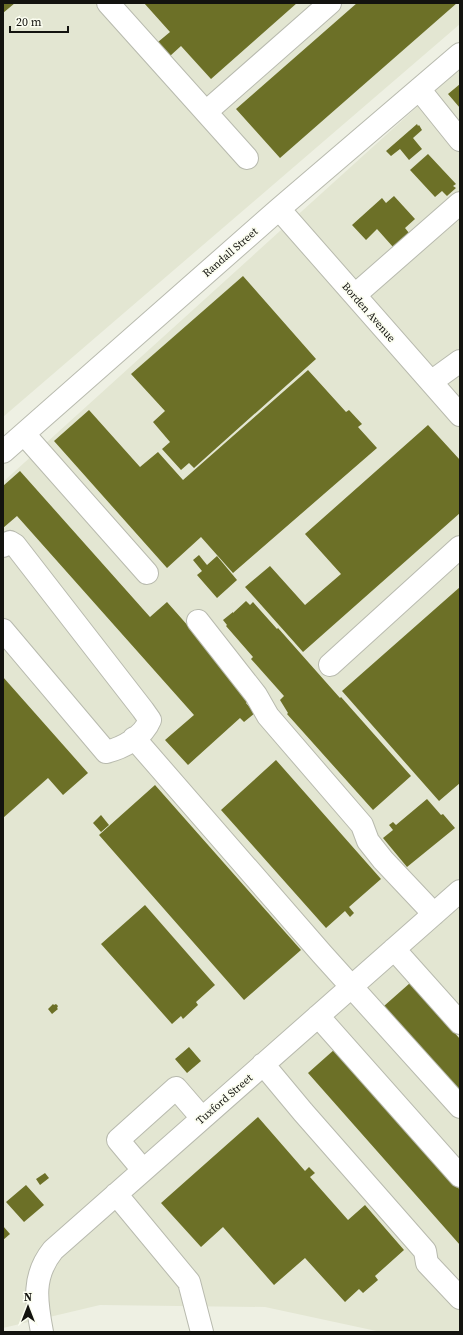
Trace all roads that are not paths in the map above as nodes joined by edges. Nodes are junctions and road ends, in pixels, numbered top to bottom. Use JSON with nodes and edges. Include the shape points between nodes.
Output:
{"nodes":[{"id":1,"x":108,"y":3,"type":"edge"},
{"id":2,"x":330,"y":3,"type":"edge"},
{"id":3,"x":460,"y":54,"type":"edge"},
{"id":4,"x":419,"y":89,"type":"junction"},
{"id":5,"x":206,"y":112,"type":"junction"},
{"id":6,"x":460,"y":140,"type":"edge"},
{"id":7,"x":247,"y":158,"type":"dead end"},
{"id":8,"x":460,"y":203,"type":"edge"},
{"id":9,"x":279,"y":209,"type":"junction"},
{"id":10,"x":355,"y":295,"type":"junction"},
{"id":11,"x":460,"y":360,"type":"edge"},
{"id":12,"x":431,"y":382,"type":"junction"},
{"id":13,"x":460,"y":415,"type":"edge"},
{"id":14,"x":24,"y":434,"type":"junction"},
{"id":15,"x":3,"y":452,"type":"edge"},
{"id":16,"x":3,"y":546,"type":"edge"},
{"id":17,"x":460,"y":547,"type":"edge"},
{"id":18,"x":147,"y":573,"type":"dead end"},
{"id":19,"x":198,"y":621,"type":"dead end"},
{"id":20,"x":3,"y":630,"type":"edge"},
{"id":21,"x":330,"y":664,"type":"dead end"},
{"id":22,"x":134,"y":738,"type":"junction"},
{"id":23,"x":460,"y":891,"type":"edge"},
{"id":24,"x":434,"y":914,"type":"junction"},
{"id":25,"x":394,"y":949,"type":"junction"},
{"id":26,"x":351,"y":987,"type":"junction"},
{"id":27,"x":318,"y":1016,"type":"junction"},
{"id":28,"x":460,"y":1023,"type":"edge"},
{"id":29,"x":263,"y":1064,"type":"junction"},
{"id":30,"x":460,"y":1107,"type":"edge"},
{"id":31,"x":202,"y":1118,"type":"junction"},
{"id":32,"x":143,"y":1170,"type":"junction"},
{"id":33,"x":460,"y":1176,"type":"edge"},
{"id":34,"x":116,"y":1194,"type":"junction"},
{"id":35,"x":460,"y":1298,"type":"edge"},
{"id":36,"x":42,"y":1332,"type":"edge"},
{"id":37,"x":202,"y":1332,"type":"edge"}],
"edges":[{"from":1,"to":5,"type":"street"},
{"from":2,"to":5,"type":"street"},
{"from":3,"to":4,"type":"street","name":"Randall Street"},
{"from":4,"to":6,"type":"street"},
{"from":4,"to":9,"type":"street","name":"Randall Street"},
{"from":5,"to":7,"type":"street"},
{"from":8,"to":10,"type":"street"},
{"from":9,"to":10,"type":"street","name":"Borden Avenue"},
{"from":9,"to":14,"type":"street","name":"Randall Street"},
{"from":10,"to":12,"type":"street","name":"Borden Avenue"},
{"from":11,"to":12,"type":"street"},
{"from":12,"to":13,"type":"street","name":"Borden Avenue"},
{"from":14,"to":15,"type":"street","name":"Randall Street"},
{"from":14,"to":18,"type":"street"},
{"from":16,"to":22,"type":"street","via":[[10,542],[15,545],[150,720],[146,728]]},
{"from":17,"to":21,"type":"street"},
{"from":19,"to":24,"type":"street","via":[[256,695],[268,716],[362,825],[368,841],[383,860]]},
{"from":20,"to":22,"type":"street","via":[[106,752],[117,750]]},
{"from":22,"to":26,"type":"street"},
{"from":23,"to":24,"type":"street","name":"Tuxford Street"},
{"from":24,"to":25,"type":"street","name":"Tuxford Street"},
{"from":25,"to":26,"type":"street","name":"Tuxford Street"},
{"from":25,"to":28,"type":"street"},
{"from":26,"to":27,"type":"street","name":"Tuxford Street"},
{"from":26,"to":30,"type":"street"},
{"from":27,"to":29,"type":"street","name":"Tuxford Street"},
{"from":27,"to":33,"type":"street"},
{"from":29,"to":31,"type":"street","name":"Tuxford Street"},
{"from":29,"to":35,"type":"street","via":[[425,1250],[427,1263]]},
{"from":31,"to":32,"type":"street","name":"Tuxford Street"},
{"from":31,"to":32,"type":"street","via":[[176,1088],[118,1140]]},
{"from":32,"to":34,"type":"street","name":"Tuxford Street"},
{"from":34,"to":36,"type":"street","name":"Tuxford Street","via":[[45,1260],[36,1295]]},
{"from":34,"to":37,"type":"street","via":[[189,1282]]}]}
